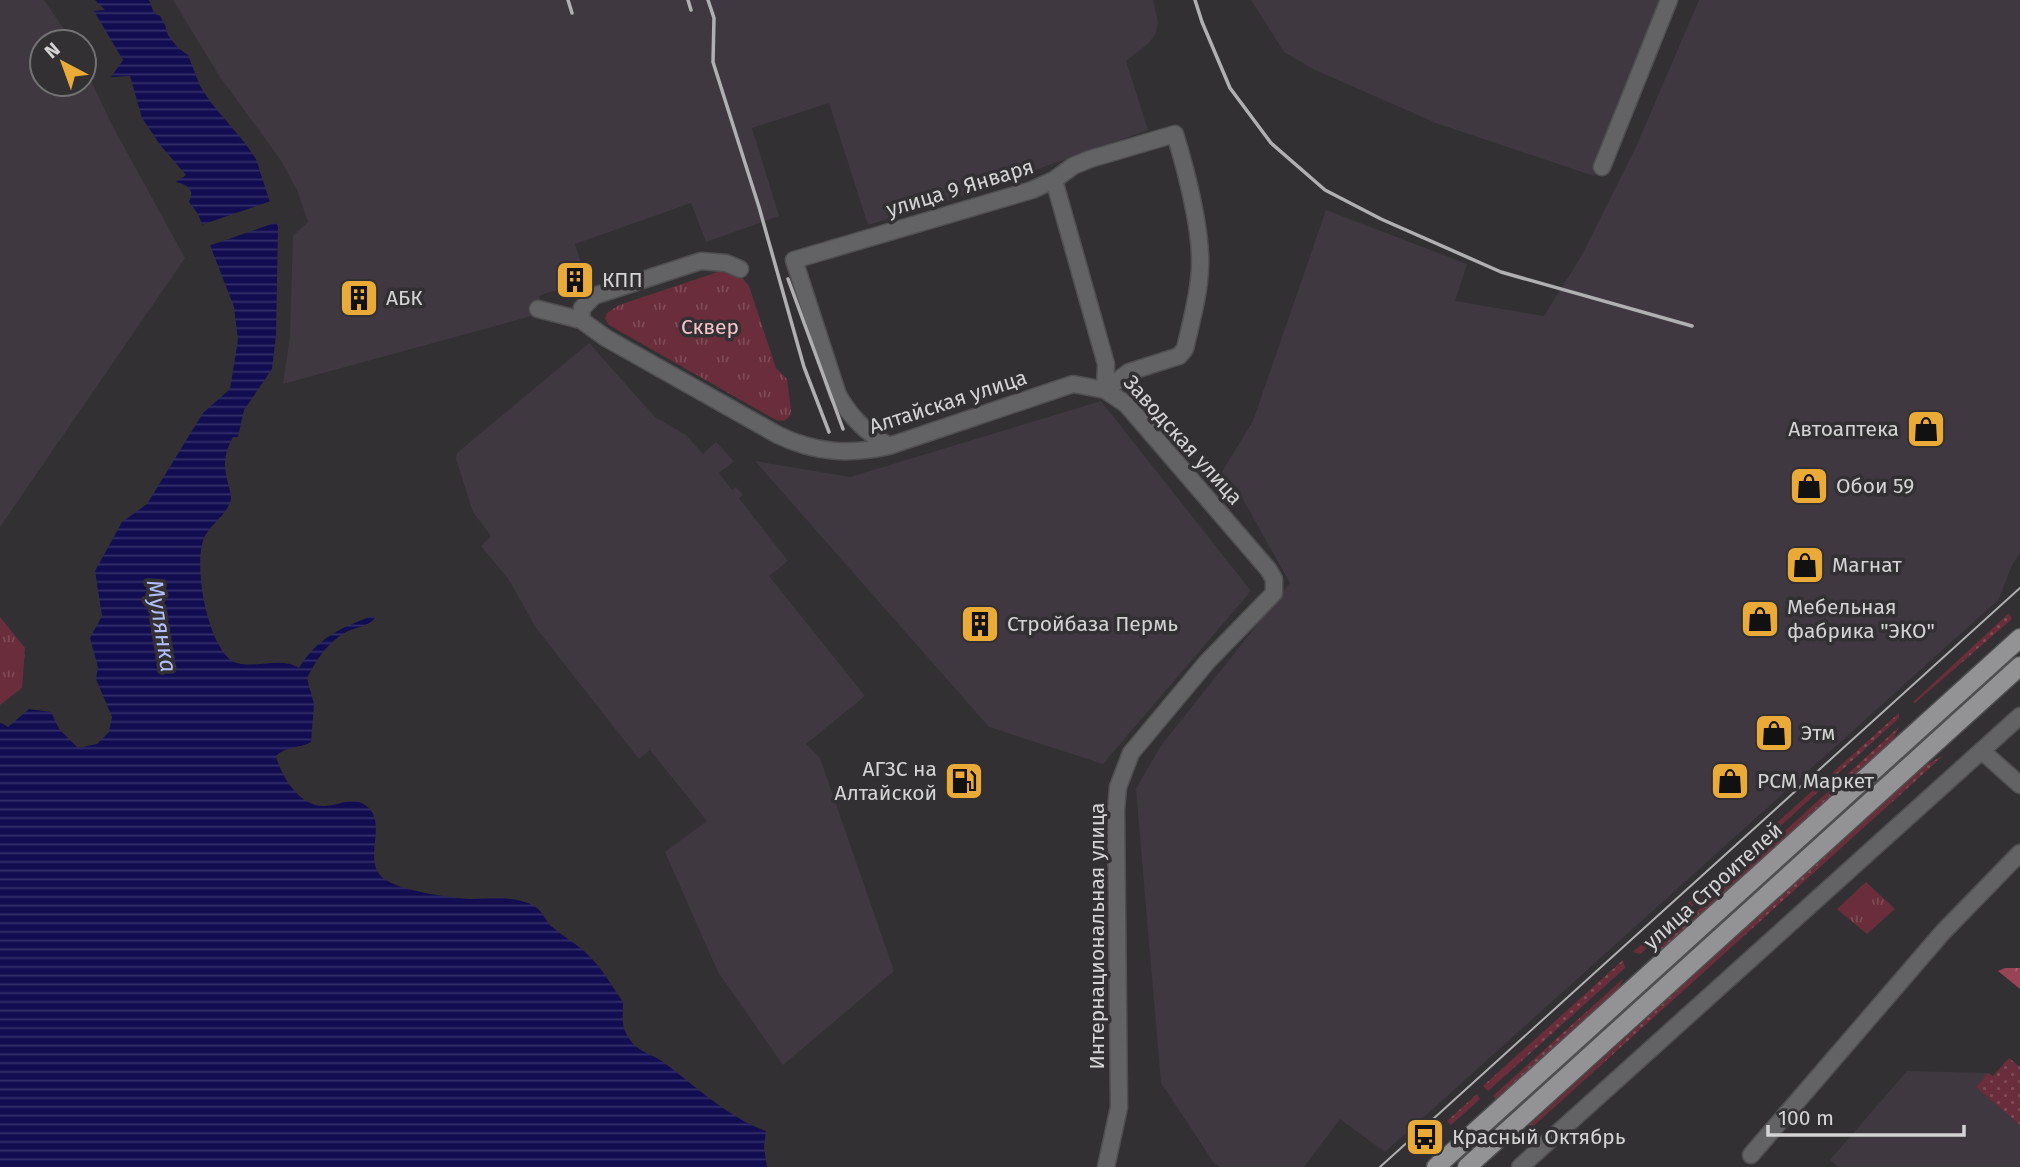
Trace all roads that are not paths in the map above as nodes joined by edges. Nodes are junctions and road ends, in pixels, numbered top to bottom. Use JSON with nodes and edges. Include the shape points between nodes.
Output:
{"nodes":[{"id":1,"x":1668,"y":0,"type":"edge"},
{"id":2,"x":1602,"y":167,"type":"dead end"},
{"id":3,"x":1054,"y":180,"type":"junction"},
{"id":4,"x":740,"y":269,"type":"dead end"},
{"id":5,"x":538,"y":309,"type":"dead end"},
{"id":6,"x":580,"y":320,"type":"junction"},
{"id":7,"x":1105,"y":390,"type":"junction"},
{"id":8,"x":889,"y":446,"type":"junction"},
{"id":9,"x":1274,"y":593,"type":"joint"},
{"id":10,"x":2020,"y":638,"type":"edge"},
{"id":11,"x":2020,"y":666,"type":"edge"},
{"id":12,"x":2020,"y":716,"type":"edge"},
{"id":13,"x":1982,"y":751,"type":"junction"},
{"id":14,"x":2020,"y":785,"type":"edge"},
{"id":15,"x":2020,"y":853,"type":"edge"},
{"id":16,"x":1751,"y":1155,"type":"dead end"},
{"id":17,"x":1106,"y":1167,"type":"edge"},
{"id":18,"x":1436,"y":1167,"type":"edge"},
{"id":19,"x":1467,"y":1167,"type":"edge"},
{"id":20,"x":1520,"y":1167,"type":"edge"}],
"edges":[{"from":1,"to":2,"type":"street"},
{"from":3,"to":7,"type":"street","name":"Заводская улица","via":[[1106,364]]},
{"from":3,"to":7,"type":"street","name":"улица 9 Января","via":[[1090,159],[1175,134],[1185,167],[1200,268],[1183,353],[1129,372]]},
{"from":3,"to":8,"type":"street","name":"улица 9 Января","via":[[794,260],[838,395],[860,427]]},
{"from":4,"to":6,"type":"street","via":[[710,260],[693,262],[594,296],[582,308]]},
{"from":5,"to":6,"type":"street"},
{"from":6,"to":8,"type":"street","name":"Алтайская улица","via":[[793,442],[837,453]]},
{"from":7,"to":8,"type":"street","name":"Алтайская улица","via":[[1073,384]]},
{"from":7,"to":9,"type":"street","name":"Заводская улица","via":[[1126,404],[1264,563],[1274,579]]},
{"from":9,"to":17,"type":"street","name":"Интернациональная улица","via":[[1144,737],[1125,764],[1118,787],[1119,1107]]},
{"from":10,"to":18,"type":"main road","name":"улица Строителей"},
{"from":11,"to":19,"type":"main road","name":"улица Строителей"},
{"from":12,"to":13,"type":"street"},
{"from":13,"to":14,"type":"street"},
{"from":13,"to":20,"type":"street"},
{"from":15,"to":16,"type":"street","via":[[1943,932]]}]}
